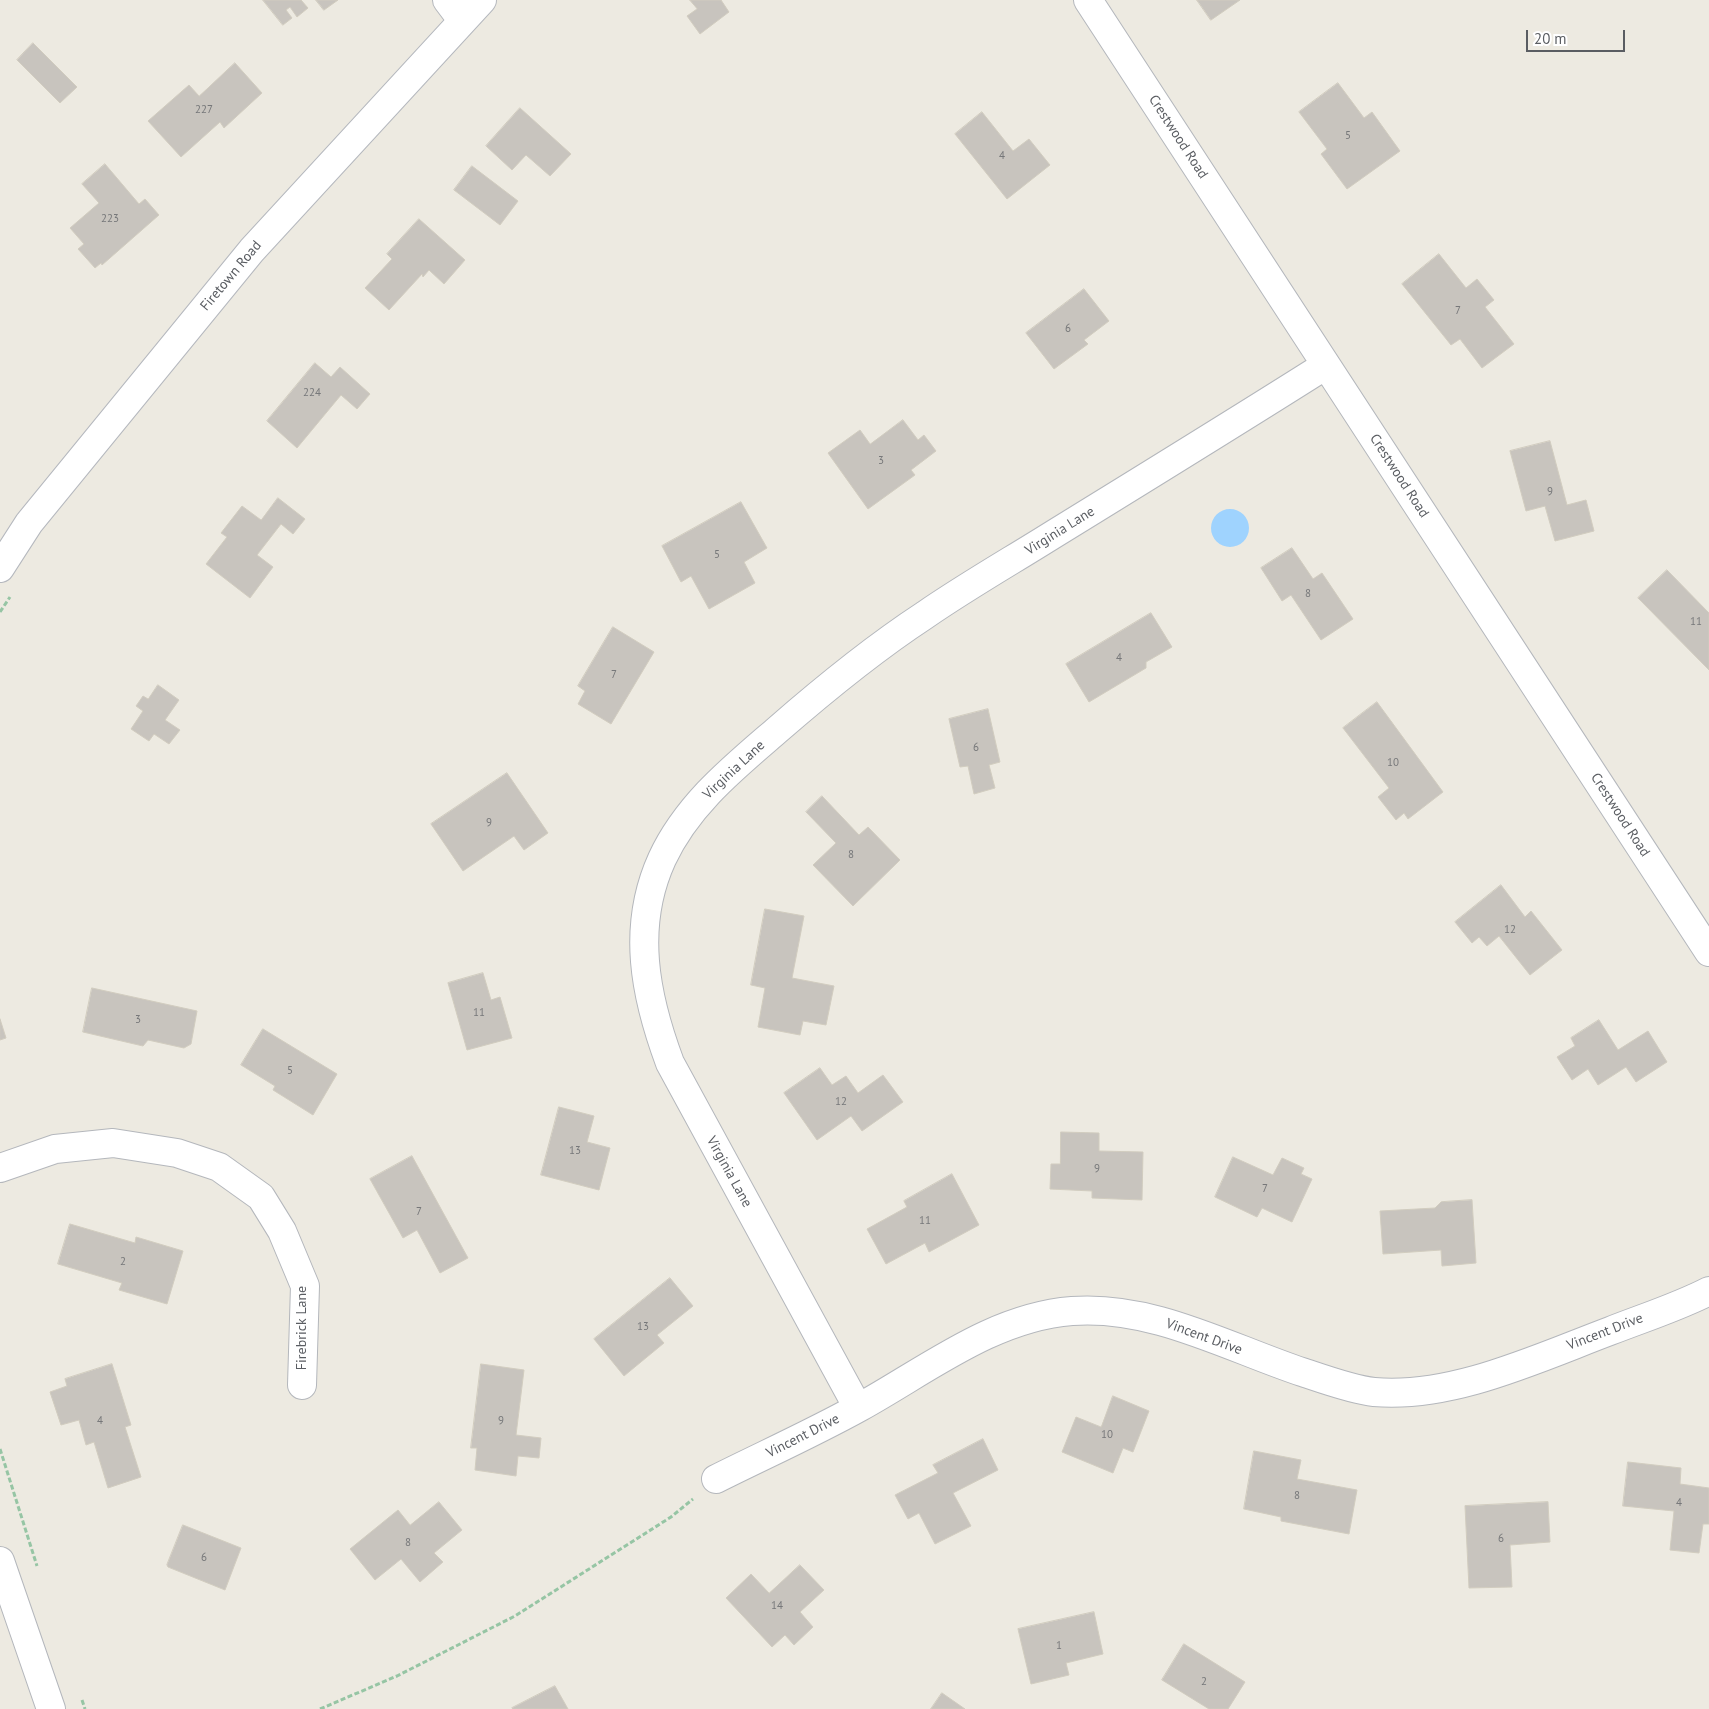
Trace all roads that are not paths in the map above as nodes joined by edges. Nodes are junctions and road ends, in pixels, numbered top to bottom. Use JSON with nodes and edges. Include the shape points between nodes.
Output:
{"nodes":[{"id":1,"x":482,"y":0,"type":"edge"},
{"id":2,"x":1088,"y":0,"type":"edge"},
{"id":3,"x":454,"y":10,"type":"edge"},
{"id":4,"x":1326,"y":365,"type":"junction"},
{"id":5,"x":0,"y":568,"type":"edge"},
{"id":6,"x":1709,"y":952,"type":"edge"},
{"id":7,"x":0,"y":1168,"type":"edge"},
{"id":8,"x":1709,"y":1291,"type":"edge"},
{"id":9,"x":302,"y":1385,"type":"dead end"},
{"id":10,"x":858,"y":1408,"type":"junction"},
{"id":11,"x":716,"y":1479,"type":"road end"},
{"id":12,"x":0,"y":1561,"type":"edge"},
{"id":13,"x":51,"y":1709,"type":"edge"}],
"edges":[{"from":1,"to":3,"type":"street","name":"Firetown Road"},
{"from":2,"to":4,"type":"street","name":"Crestwood Road"},
{"from":3,"to":5,"type":"street","name":"Firetown Road","via":[[35,515]]},
{"from":4,"to":6,"type":"street","name":"Crestwood Road"},
{"from":4,"to":10,"type":"street","name":"Virginia Lane","via":[[924,615],[813,698],[718,781],[681,827],[662,859],[648,899],[643,941],[644,972],[657,1028],[670,1063]]},
{"from":7,"to":9,"type":"street","name":"Firebrick Lane","via":[[55,1149],[113,1143],[177,1153],[219,1167],[261,1197],[282,1231],[305,1286]]},
{"from":8,"to":10,"type":"street","name":"Vincent Drive","via":[[1501,1371],[1457,1385],[1411,1392],[1373,1392],[1312,1375],[1143,1315],[1111,1310],[1070,1311],[1029,1318],[984,1336]]},
{"from":10,"to":11,"type":"street","name":"Vincent Drive"},
{"from":12,"to":13,"type":"street"}]}
